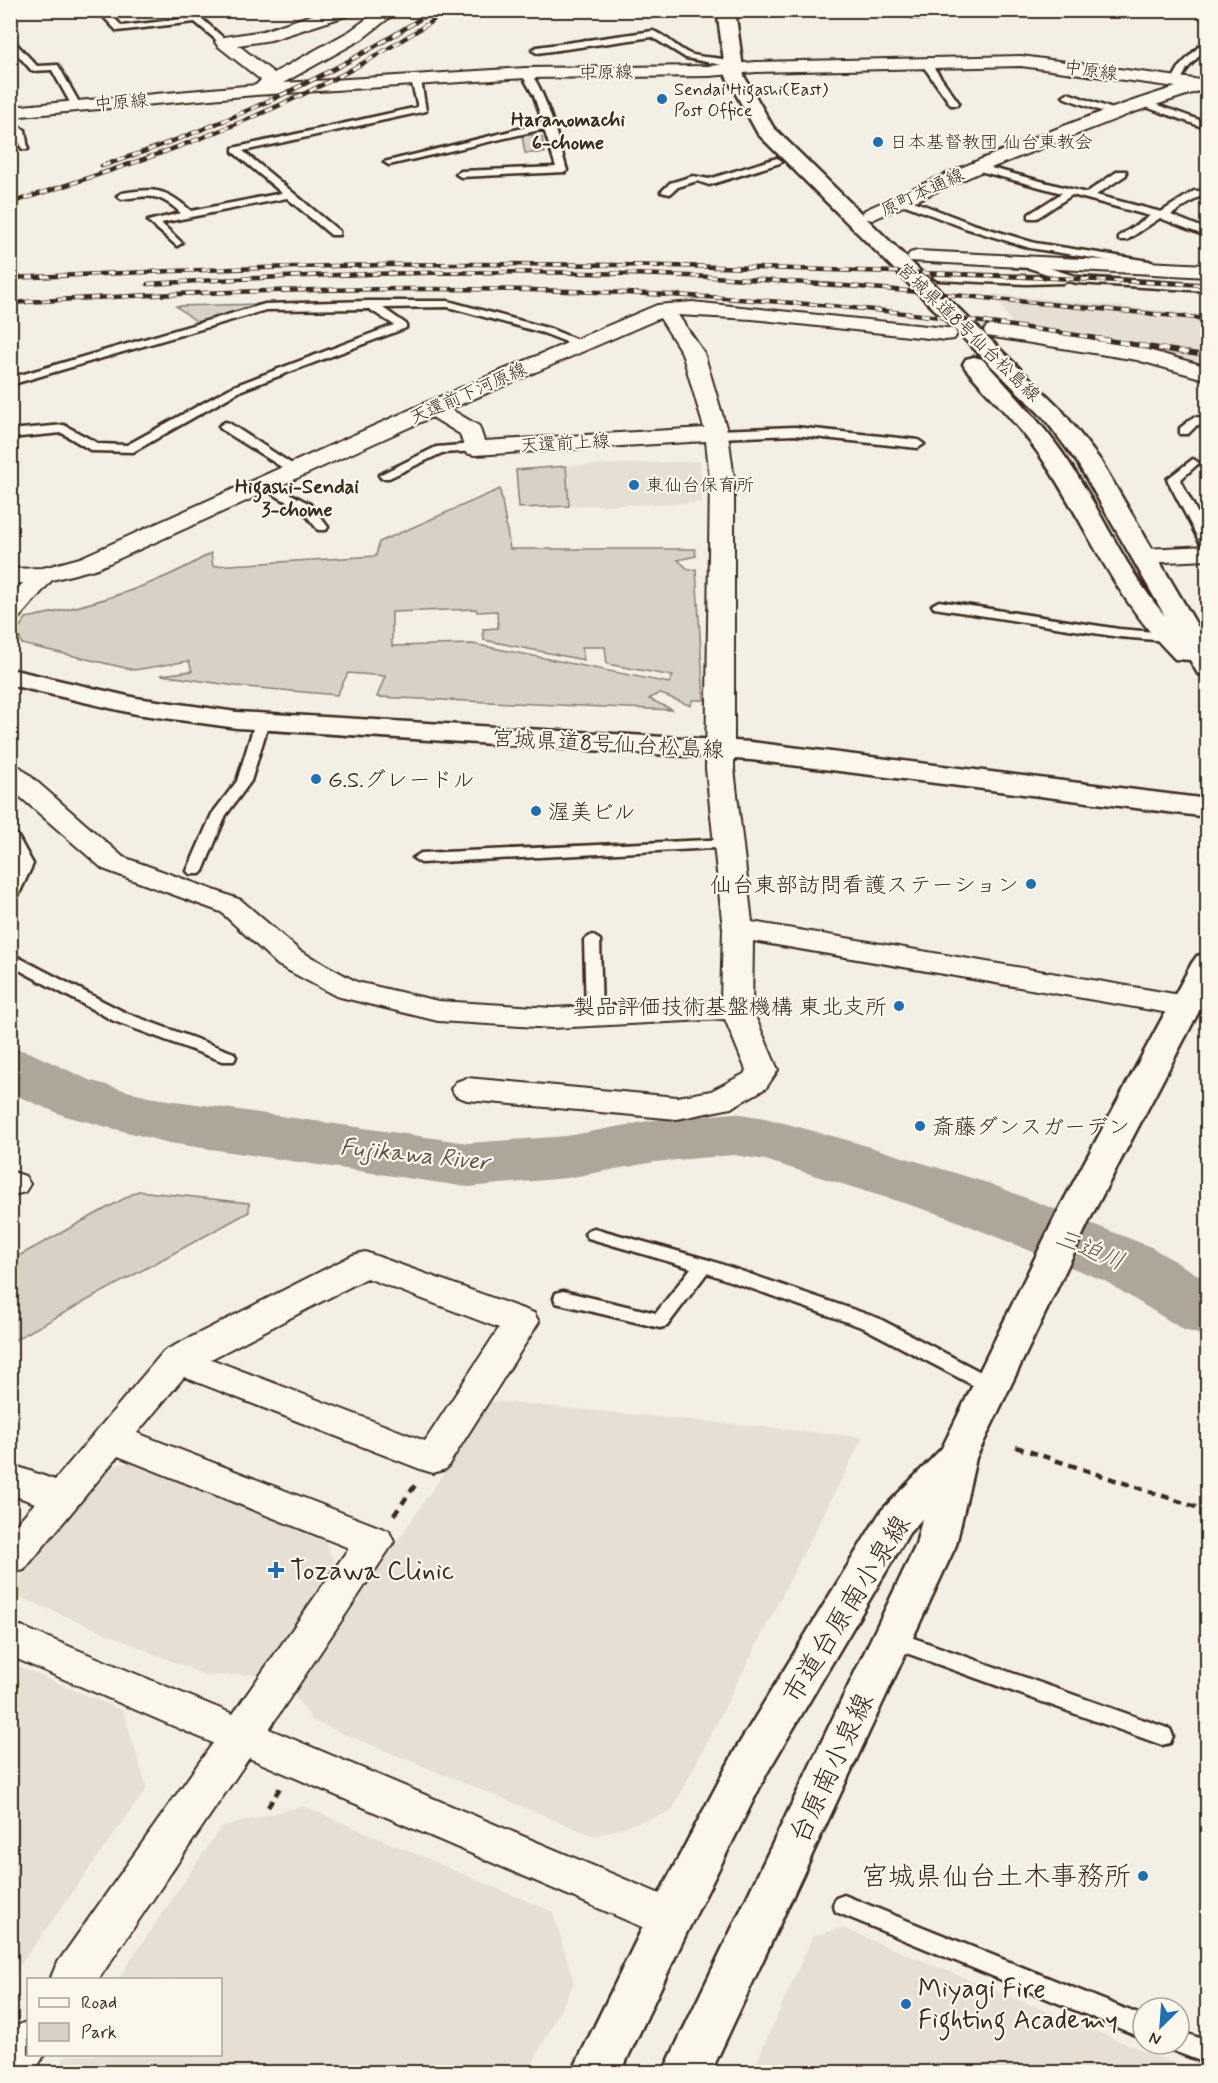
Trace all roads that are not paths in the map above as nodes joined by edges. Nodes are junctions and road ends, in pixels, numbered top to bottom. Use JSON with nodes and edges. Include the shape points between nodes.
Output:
{"nodes":[{"id":1,"x":346,"y":10,"type":"edge"},
{"id":2,"x":726,"y":10,"type":"edge"},
{"id":3,"x":901,"y":10,"type":"edge"},
{"id":4,"x":951,"y":10,"type":"edge"},
{"id":5,"x":393,"y":11,"type":"edge"},
{"id":6,"x":104,"y":13,"type":"dead end"},
{"id":7,"x":10,"y":40,"type":"edge"},
{"id":8,"x":1208,"y":40,"type":"edge"},
{"id":9,"x":224,"y":42,"type":"junction"},
{"id":10,"x":537,"y":50,"type":"dead end"},
{"id":11,"x":926,"y":63,"type":"junction"},
{"id":12,"x":732,"y":67,"type":"junction"},
{"id":13,"x":526,"y":73,"type":"junction"},
{"id":14,"x":416,"y":80,"type":"junction"},
{"id":15,"x":273,"y":81,"type":"junction"},
{"id":16,"x":1176,"y":82,"type":"junction"},
{"id":17,"x":1204,"y":84,"type":"edge"},
{"id":18,"x":255,"y":90,"type":"junction"},
{"id":19,"x":1068,"y":96,"type":"dead end"},
{"id":20,"x":954,"y":103,"type":"dead end"},
{"id":21,"x":1146,"y":104,"type":"junction"},
{"id":22,"x":76,"y":106,"type":"junction"},
{"id":23,"x":10,"y":112,"type":"edge"},
{"id":24,"x":1115,"y":113,"type":"junction"},
{"id":25,"x":10,"y":126,"type":"edge"},
{"id":26,"x":548,"y":126,"type":"junction"},
{"id":27,"x":1208,"y":126,"type":"edge"},
{"id":28,"x":765,"y":130,"type":"junction"},
{"id":29,"x":25,"y":147,"type":"dead end"},
{"id":30,"x":777,"y":161,"type":"junction"},
{"id":31,"x":389,"y":162,"type":"dead end"},
{"id":32,"x":976,"y":167,"type":"junction"},
{"id":33,"x":1122,"y":173,"type":"dead end"},
{"id":34,"x":461,"y":174,"type":"dead end"},
{"id":35,"x":666,"y":192,"type":"dead end"},
{"id":36,"x":1070,"y":192,"type":"junction"},
{"id":37,"x":1198,"y":193,"type":"dead end"},
{"id":38,"x":289,"y":195,"type":"junction"},
{"id":39,"x":122,"y":196,"type":"dead end"},
{"id":40,"x":1088,"y":197,"type":"junction"},
{"id":41,"x":904,"y":201,"type":"junction"},
{"id":42,"x":189,"y":214,"type":"junction"},
{"id":43,"x":872,"y":214,"type":"junction"},
{"id":44,"x":1033,"y":216,"type":"dead end"},
{"id":45,"x":1160,"y":216,"type":"junction"},
{"id":46,"x":335,"y":232,"type":"dead end"},
{"id":47,"x":1208,"y":234,"type":"edge"},
{"id":48,"x":1123,"y":238,"type":"dead end"},
{"id":49,"x":177,"y":243,"type":"dead end"},
{"id":50,"x":918,"y":258,"type":"junction"},
{"id":51,"x":1163,"y":269,"type":"junction"},
{"id":52,"x":1208,"y":271,"type":"edge"},
{"id":53,"x":938,"y":277,"type":"junction"},
{"id":54,"x":1077,"y":280,"type":"junction"},
{"id":55,"x":1208,"y":288,"type":"edge"},
{"id":56,"x":369,"y":304,"type":"junction"},
{"id":57,"x":664,"y":309,"type":"junction"},
{"id":58,"x":995,"y":331,"type":"junction"},
{"id":59,"x":946,"y":334,"type":"junction"},
{"id":60,"x":581,"y":344,"type":"junction"},
{"id":61,"x":1208,"y":374,"type":"edge"},
{"id":62,"x":10,"y":382,"type":"edge"},
{"id":63,"x":433,"y":408,"type":"junction"},
{"id":64,"x":1208,"y":422,"type":"edge"},
{"id":65,"x":225,"y":426,"type":"dead end"},
{"id":66,"x":1184,"y":431,"type":"dead end"},
{"id":67,"x":10,"y":434,"type":"edge"},
{"id":68,"x":717,"y":434,"type":"junction"},
{"id":69,"x":918,"y":444,"type":"dead end"},
{"id":70,"x":474,"y":448,"type":"junction"},
{"id":71,"x":1193,"y":463,"type":"dead end"},
{"id":72,"x":295,"y":470,"type":"junction"},
{"id":73,"x":385,"y":475,"type":"dead end"},
{"id":74,"x":264,"y":484,"type":"junction"},
{"id":75,"x":322,"y":527,"type":"dead end"},
{"id":76,"x":1208,"y":546,"type":"edge"},
{"id":77,"x":1208,"y":553,"type":"edge"},
{"id":78,"x":1156,"y":555,"type":"junction"},
{"id":79,"x":43,"y":575,"type":"junction"},
{"id":80,"x":10,"y":576,"type":"edge"},
{"id":81,"x":939,"y":605,"type":"dead end"},
{"id":82,"x":10,"y":613,"type":"edge"},
{"id":83,"x":1167,"y":638,"type":"junction"},
{"id":84,"x":1205,"y":660,"type":"edge"},
{"id":85,"x":12,"y":681,"type":"edge"},
{"id":86,"x":262,"y":722,"type":"junction"},
{"id":87,"x":722,"y":749,"type":"junction"},
{"id":88,"x":10,"y":773,"type":"edge"},
{"id":89,"x":1208,"y":808,"type":"edge"},
{"id":90,"x":10,"y":835,"type":"edge"},
{"id":91,"x":730,"y":844,"type":"junction"},
{"id":92,"x":421,"y":858,"type":"dead end"},
{"id":93,"x":195,"y":871,"type":"dead end"},
{"id":94,"x":10,"y":896,"type":"edge"},
{"id":95,"x":738,"y":929,"type":"junction"},
{"id":96,"x":592,"y":940,"type":"dead end"},
{"id":97,"x":10,"y":958,"type":"edge"},
{"id":98,"x":1208,"y":963,"type":"edge"},
{"id":99,"x":1186,"y":1006,"type":"junction"},
{"id":100,"x":736,"y":1009,"type":"junction"},
{"id":101,"x":594,"y":1016,"type":"junction"},
{"id":102,"x":228,"y":1057,"type":"dead end"},
{"id":103,"x":467,"y":1089,"type":"dead end"},
{"id":104,"x":594,"y":1234,"type":"dead end"},
{"id":105,"x":703,"y":1265,"type":"junction"},
{"id":106,"x":563,"y":1298,"type":"dead end"},
{"id":107,"x":177,"y":1360,"type":"junction"},
{"id":108,"x":991,"y":1386,"type":"junction"},
{"id":109,"x":111,"y":1438,"type":"junction"},
{"id":110,"x":957,"y":1457,"type":"junction"},
{"id":111,"x":10,"y":1478,"type":"edge"},
{"id":112,"x":62,"y":1498,"type":"junction"},
{"id":113,"x":10,"y":1559,"type":"edge"},
{"id":114,"x":10,"y":1638,"type":"edge"},
{"id":115,"x":891,"y":1639,"type":"junction"},
{"id":116,"x":240,"y":1736,"type":"junction"},
{"id":117,"x":1162,"y":1736,"type":"dead end"},
{"id":118,"x":844,"y":1905,"type":"dead end"},
{"id":119,"x":670,"y":1919,"type":"junction"},
{"id":120,"x":73,"y":1978,"type":"edge"},
{"id":121,"x":1131,"y":2022,"type":"edge"},
{"id":122,"x":27,"y":2043,"type":"edge"},
{"id":123,"x":1191,"y":2047,"type":"edge"},
{"id":124,"x":1208,"y":2053,"type":"edge"},
{"id":125,"x":10,"y":2068,"type":"edge"},
{"id":126,"x":596,"y":2073,"type":"edge"},
{"id":127,"x":687,"y":2073,"type":"edge"}],
"edges":[{"from":1,"to":9,"type":"street","via":[[265,36]]},
{"from":2,"to":12,"type":"main road","name":"宮城県道8号仙台松島線"},
{"from":3,"to":4,"type":"lane","via":[[932,18]]},
{"from":5,"to":15,"type":"street"},
{"from":6,"to":9,"type":"lane","via":[[120,29],[197,19]]},
{"from":7,"to":22,"type":"lane","via":[[35,69],[55,67]]},
{"from":8,"to":16,"type":"lane"},
{"from":9,"to":15,"type":"street"},
{"from":10,"to":12,"type":"lane","via":[[653,34],[666,38],[675,49],[694,58]]},
{"from":11,"to":12,"type":"street","name":"中原線"},
{"from":11,"to":16,"type":"street","name":"中原線","via":[[1021,61]]},
{"from":11,"to":20,"type":"lane"},
{"from":12,"to":13,"type":"street","name":"中原線"},
{"from":12,"to":28,"type":"main road","name":"宮城県道8号仙台松島線"},
{"from":13,"to":14,"type":"street","name":"中原線"},
{"from":13,"to":26,"type":"lane","via":[[539,96]]},
{"from":14,"to":18,"type":"street","name":"中原線"},
{"from":14,"to":38,"type":"lane","via":[[423,109],[236,150]]},
{"from":15,"to":18,"type":"street"},
{"from":16,"to":17,"type":"street","name":"中原線"},
{"from":17,"to":21,"type":"street","name":"原町本通線"},
{"from":18,"to":22,"type":"street","name":"中原線"},
{"from":19,"to":24,"type":"lane"},
{"from":21,"to":24,"type":"street","name":"原町本通線"},
{"from":21,"to":27,"type":"lane"},
{"from":22,"to":23,"type":"street","name":"中原線"},
{"from":24,"to":32,"type":"street","name":"原町本通線"},
{"from":25,"to":29,"type":"lane","via":[[22,132]]},
{"from":26,"to":31,"type":"lane"},
{"from":26,"to":34,"type":"lane","via":[[562,170]]},
{"from":28,"to":30,"type":"main road"},
{"from":28,"to":43,"type":"main road","via":[[814,155]]},
{"from":28,"to":78,"type":"main road","name":"宮城県道8号仙台松島線","via":[[1052,413]]},
{"from":30,"to":35,"type":"lane","via":[[709,182],[697,178],[674,185]]},
{"from":30,"to":59,"type":"main road","via":[[842,234]]},
{"from":32,"to":36,"type":"lane"},
{"from":32,"to":41,"type":"street","name":"原町本通線"},
{"from":33,"to":40,"type":"lane"},
{"from":36,"to":40,"type":"lane"},
{"from":36,"to":44,"type":"lane"},
{"from":37,"to":45,"type":"lane"},
{"from":38,"to":42,"type":"lane"},
{"from":38,"to":46,"type":"lane"},
{"from":39,"to":42,"type":"lane","via":[[167,194]]},
{"from":40,"to":45,"type":"lane"},
{"from":41,"to":43,"type":"street","name":"原町本通線"},
{"from":41,"to":51,"type":"lane","via":[[1034,246]]},
{"from":42,"to":49,"type":"lane","via":[[153,221]]},
{"from":43,"to":50,"type":"main road"},
{"from":45,"to":47,"type":"lane"},
{"from":45,"to":48,"type":"lane"},
{"from":50,"to":51,"type":"street"},
{"from":50,"to":53,"type":"main road"},
{"from":50,"to":54,"type":"lane","via":[[1030,265]]},
{"from":51,"to":52,"type":"street"},
{"from":53,"to":54,"type":"lane"},
{"from":53,"to":58,"type":"main road"},
{"from":54,"to":55,"type":"lane"},
{"from":56,"to":60,"type":"lane","via":[[448,304]]},
{"from":56,"to":62,"type":"lane","via":[[265,307]]},
{"from":56,"to":67,"type":"lane","via":[[402,326],[238,388],[129,449],[96,448],[64,429]]},
{"from":57,"to":59,"type":"street","name":"天還前下河原線","via":[[752,313]]},
{"from":57,"to":60,"type":"street","name":"天還前下河原線"},
{"from":57,"to":68,"type":"street","via":[[693,353]]},
{"from":58,"to":61,"type":"street","via":[[1141,354]]},
{"from":58,"to":78,"type":"main road","via":[[1073,409],[1113,464]]},
{"from":59,"to":83,"type":"main road","via":[[1021,416],[1055,460],[1127,581]]},
{"from":60,"to":63,"type":"street","name":"天還前下河原線"},
{"from":63,"to":70,"type":"street","via":[[471,431]]},
{"from":63,"to":72,"type":"street","name":"天還前下河原線"},
{"from":64,"to":66,"type":"lane","via":[[1194,421]]},
{"from":65,"to":72,"type":"lane"},
{"from":68,"to":69,"type":"lane","via":[[795,431]]},
{"from":68,"to":70,"type":"street","name":"天還前上線"},
{"from":68,"to":87,"type":"street","via":[[722,479]]},
{"from":70,"to":73,"type":"lane","via":[[440,450]]},
{"from":71,"to":76,"type":"lane","via":[[1173,479]]},
{"from":72,"to":74,"type":"street","name":"天還前下河原線"},
{"from":74,"to":75,"type":"lane","via":[[306,507]]},
{"from":74,"to":79,"type":"street","name":"天還前下河原線","via":[[89,563]]},
{"from":77,"to":78,"type":"street"},
{"from":78,"to":84,"type":"main road","name":"宮城県道8号仙台松島線"},
{"from":79,"to":80,"type":"street","name":"天還前下河原線"},
{"from":79,"to":82,"type":"street"},
{"from":81,"to":83,"type":"lane"},
{"from":83,"to":84,"type":"main road"},
{"from":85,"to":86,"type":"main road","name":"宮城県道8号仙台松島線","via":[[190,715]]},
{"from":86,"to":87,"type":"main road","name":"宮城県道8号仙台松島線"},
{"from":86,"to":93,"type":"lane","via":[[244,781],[219,814]]},
{"from":87,"to":89,"type":"main road","name":"宮城県道8号仙台松島線"},
{"from":87,"to":91,"type":"street","via":[[720,769]]},
{"from":88,"to":101,"type":"street","via":[[113,863],[231,906],[290,958],[347,989],[438,1011],[552,1018]]},
{"from":90,"to":94,"type":"lane","via":[[25,864]]},
{"from":91,"to":92,"type":"lane"},
{"from":91,"to":95,"type":"street"},
{"from":95,"to":99,"type":"street"},
{"from":95,"to":100,"type":"street"},
{"from":96,"to":101,"type":"lane"},
{"from":97,"to":102,"type":"lane","via":[[120,1017]]},
{"from":98,"to":99,"type":"main road","name":"市道台原南小泉線"},
{"from":99,"to":108,"type":"main road","name":"市道台原南小泉線","via":[[1075,1213]]},
{"from":100,"to":101,"type":"street"},
{"from":100,"to":103,"type":"street","via":[[762,1070],[755,1081],[720,1100],[677,1108]]},
{"from":104,"to":105,"type":"lane"},
{"from":105,"to":106,"type":"lane","via":[[660,1321]]},
{"from":105,"to":108,"type":"lane","via":[[871,1323]]},
{"from":107,"to":107,"type":"street","via":[[365,1264],[521,1322],[433,1459]]},
{"from":107,"to":109,"type":"street"},
{"from":108,"to":110,"type":"main road","name":"市道台原南小泉線"},
{"from":109,"to":112,"type":"street"},
{"from":109,"to":116,"type":"street","via":[[375,1542]]},
{"from":110,"to":115,"type":"main road","name":"台原南小泉線","via":[[936,1545]]},
{"from":110,"to":119,"type":"main road","name":"市道台原南小泉線","via":[[895,1522],[752,1760]]},
{"from":111,"to":112,"type":"street"},
{"from":112,"to":113,"type":"street"},
{"from":114,"to":116,"type":"street"},
{"from":115,"to":117,"type":"lane"},
{"from":115,"to":127,"type":"main road","name":"台原南小泉線"},
{"from":116,"to":119,"type":"street"},
{"from":116,"to":120,"type":"street"},
{"from":118,"to":121,"type":"lane"},
{"from":119,"to":126,"type":"main road","name":"市道台原南小泉線"},
{"from":122,"to":125,"type":"street"},
{"from":123,"to":124,"type":"lane"}]}
